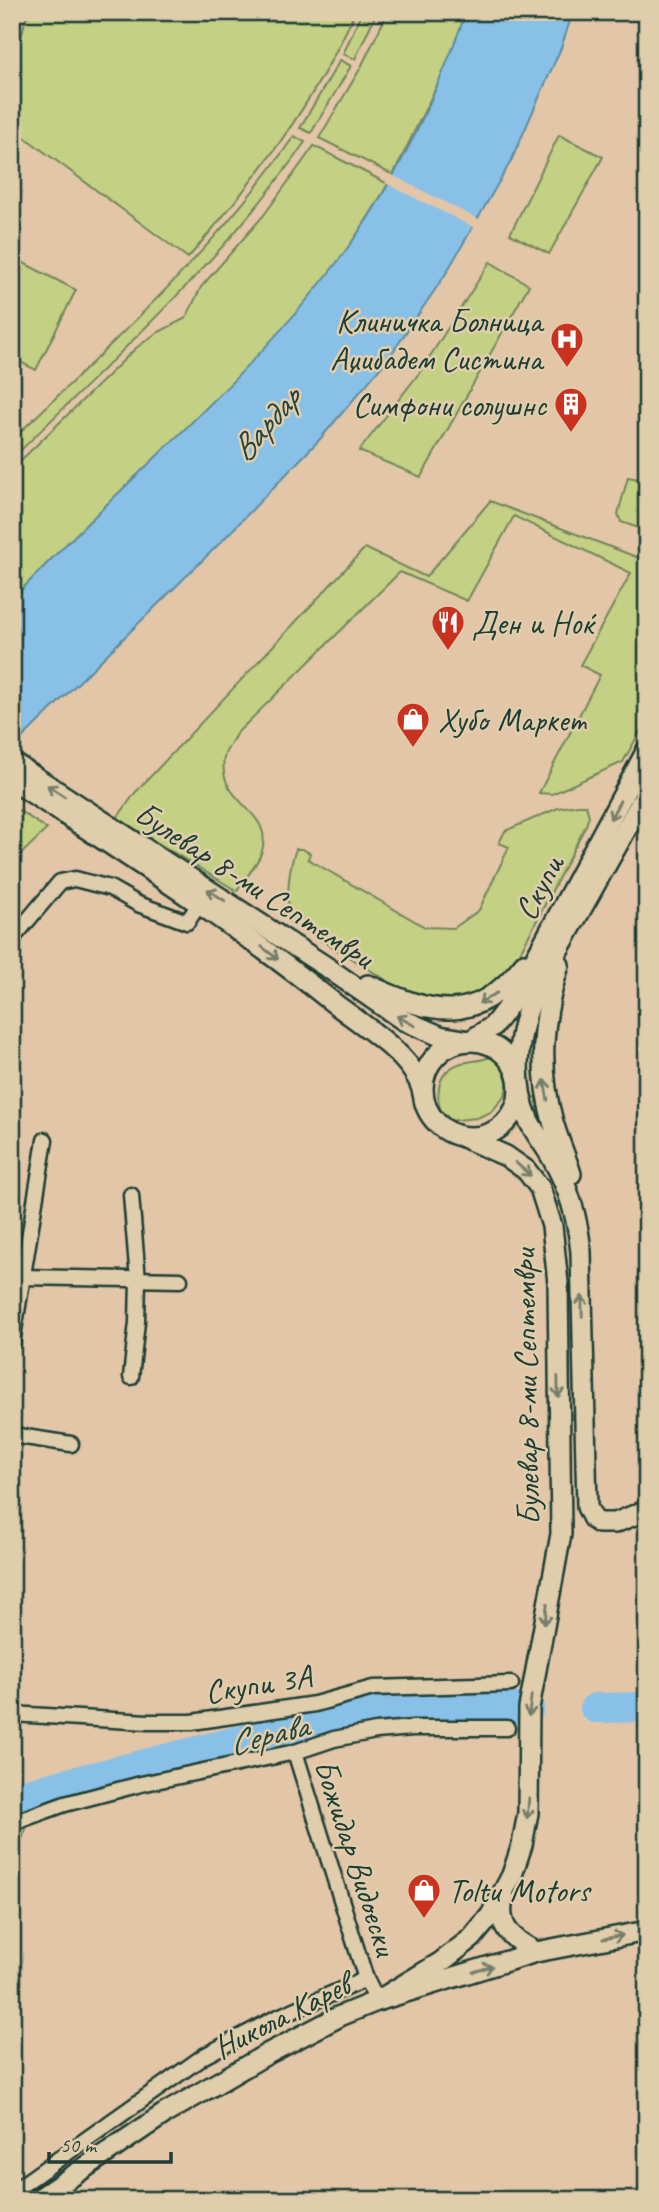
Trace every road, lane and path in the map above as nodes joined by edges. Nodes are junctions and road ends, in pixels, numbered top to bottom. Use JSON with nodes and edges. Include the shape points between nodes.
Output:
{"nodes":[{"id":1,"x":647,"y":750,"type":"edge"},
{"id":2,"x":12,"y":762,"type":"edge"},
{"id":3,"x":12,"y":780,"type":"edge"},
{"id":4,"x":647,"y":792,"type":"edge"},
{"id":5,"x":96,"y":826,"type":"junction"},
{"id":6,"x":587,"y":897,"type":"junction"},
{"id":7,"x":200,"y":903,"type":"junction"},
{"id":8,"x":551,"y":930,"type":"junction"},
{"id":9,"x":12,"y":939,"type":"edge"},
{"id":10,"x":328,"y":968,"type":"junction"},
{"id":11,"x":470,"y":1041,"type":"junction"},
{"id":12,"x":519,"y":1086,"type":"junction"},
{"id":13,"x":423,"y":1093,"type":"junction"},
{"id":14,"x":463,"y":1138,"type":"junction"},
{"id":15,"x":45,"y":1140,"type":"dead end"},
{"id":16,"x":131,"y":1195,"type":"dead end"},
{"id":17,"x":578,"y":1227,"type":"junction"},
{"id":18,"x":21,"y":1277,"type":"junction"},
{"id":19,"x":138,"y":1280,"type":"junction"},
{"id":20,"x":180,"y":1280,"type":"dead end"},
{"id":21,"x":12,"y":1343,"type":"edge"},
{"id":22,"x":131,"y":1377,"type":"dead end"},
{"id":23,"x":12,"y":1435,"type":"edge"},
{"id":24,"x":71,"y":1444,"type":"dead end"},
{"id":25,"x":647,"y":1510,"type":"edge"},
{"id":26,"x":511,"y":1684,"type":"dead end"},
{"id":27,"x":12,"y":1714,"type":"edge"},
{"id":28,"x":507,"y":1728,"type":"dead end"},
{"id":29,"x":295,"y":1752,"type":"junction"},
{"id":30,"x":12,"y":1823,"type":"edge"},
{"id":31,"x":505,"y":1892,"type":"junction"},
{"id":32,"x":647,"y":1931,"type":"edge"},
{"id":33,"x":536,"y":1952,"type":"junction"},
{"id":34,"x":366,"y":1979,"type":"junction"},
{"id":35,"x":377,"y":2001,"type":"junction"},
{"id":36,"x":12,"y":2192,"type":"edge"},
{"id":37,"x":37,"y":2200,"type":"edge"}],
"edges":[{"from":1,"to":8,"type":"street","name":"Скупи","one_way":true},
{"from":5,"to":2,"type":"street","name":"Булевар 8-ми Септември","one_way":true},
{"from":3,"to":5,"type":"street","name":"Булевар 8-ми Септември"},
{"from":4,"to":6,"type":"street","name":"Скупи"},
{"from":5,"to":7,"type":"street","name":"Булевар 8-ми Септември"},
{"from":10,"to":5,"type":"street","name":"Булевар 8-ми Септември","one_way":true},
{"from":6,"to":12,"type":"street","name":"Скупи","via":[[526,1016]]},
{"from":17,"to":6,"type":"street","one_way":true,"via":[[574,1184],[545,1088],[543,1049],[551,993]]},
{"from":7,"to":9,"type":"street","via":[[187,922],[110,888],[75,879],[60,882]]},
{"from":7,"to":13,"type":"street","name":"Булевар 8-ми Септември","one_way":true,"via":[[393,1049],[414,1072]]},
{"from":8,"to":10,"type":"street","one_way":true,"via":[[500,991],[467,1007],[417,1006]]},
{"from":8,"to":11,"type":"street","name":"Скупи","via":[[504,1013]]},
{"from":11,"to":10,"type":"street","name":"Булевар 8-ми Септември","one_way":true,"via":[[416,1027]]},
{"from":11,"to":12,"type":"street","via":[[486,1042],[501,1050],[516,1069]]},
{"from":11,"to":13,"type":"street","via":[[435,1059]]},
{"from":12,"to":14,"type":"street","via":[[515,1105],[502,1124],[487,1134]]},
{"from":12,"to":17,"type":"street","name":"Булевар 8-ми Септември","via":[[528,1118],[557,1168]]},
{"from":13,"to":14,"type":"street","via":[[434,1123]]},
{"from":14,"to":31,"type":"street","name":"Булевар 8-ми Септември","one_way":true,"via":[[506,1156],[526,1170],[540,1188],[552,1226],[558,1283],[562,1526],[529,1709],[528,1813]]},
{"from":15,"to":18,"type":"street"},
{"from":16,"to":19,"type":"street"},
{"from":25,"to":17,"type":"street","name":"Булевар 8-ми Септември","one_way":true,"via":[[615,1523],[599,1523],[587,1507]]},
{"from":18,"to":19,"type":"street"},
{"from":18,"to":21,"type":"street"},
{"from":19,"to":20,"type":"street"},
{"from":19,"to":22,"type":"street"},
{"from":23,"to":24,"type":"street"},
{"from":26,"to":27,"type":"street","name":"Скупи 3А","via":[[373,1688],[315,1704],[192,1722]]},
{"from":28,"to":29,"type":"street","name":"Божидар Видоески","via":[[376,1731]]},
{"from":29,"to":30,"type":"street","name":"Божидар Видоески","via":[[141,1784]]},
{"from":29,"to":34,"type":"street","name":"Божидар Видоески"},
{"from":31,"to":33,"type":"street","via":[[502,1921],[516,1940]]},
{"from":31,"to":35,"type":"street","via":[[472,1938]]},
{"from":33,"to":32,"type":"street","name":"Никола Карев","one_way":true},
{"from":35,"to":33,"type":"street","name":"Никола Карев","one_way":true},
{"from":34,"to":35,"type":"street","name":"Божидар Видоески"},
{"from":34,"to":36,"type":"street","via":[[204,2056]]},
{"from":35,"to":37,"type":"street","name":"Никола Карев","via":[[307,2032],[206,2089]]}]}
